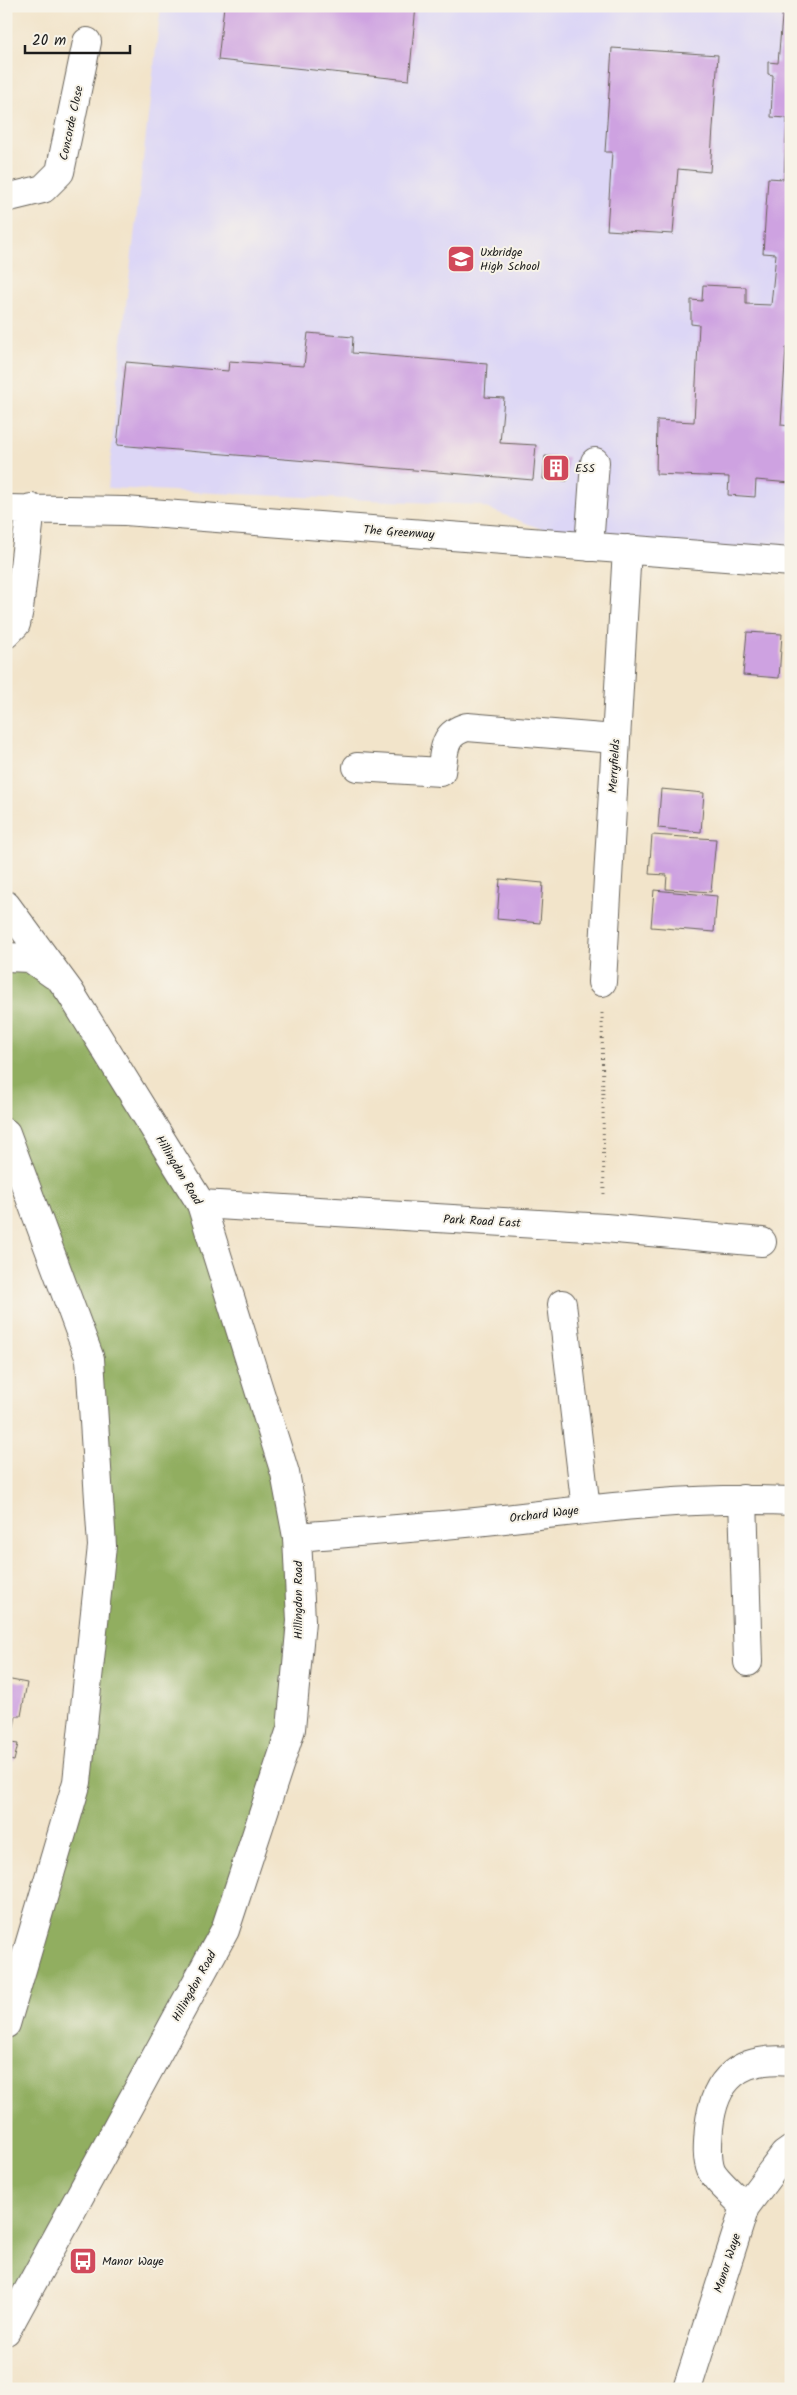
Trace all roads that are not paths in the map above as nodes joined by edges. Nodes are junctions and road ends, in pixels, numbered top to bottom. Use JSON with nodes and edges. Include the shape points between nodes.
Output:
{"nodes":[{"id":1,"x":87,"y":42,"type":"dead end"},
{"id":2,"x":6,"y":198,"type":"edge"},
{"id":3,"x":595,"y":462,"type":"dead end"},
{"id":4,"x":19,"y":509,"type":"edge"},
{"id":5,"x":589,"y":547,"type":"junction"},
{"id":6,"x":627,"y":549,"type":"junction"},
{"id":7,"x":791,"y":562,"type":"edge"},
{"id":8,"x":6,"y":634,"type":"edge"},
{"id":9,"x":616,"y":740,"type":"junction"},
{"id":10,"x":357,"y":767,"type":"dead end"},
{"id":11,"x":6,"y":905,"type":"edge"},
{"id":12,"x":6,"y":957,"type":"edge"},
{"id":13,"x":602,"y":982,"type":"road end"},
{"id":14,"x":70,"y":992,"type":"junction"},
{"id":15,"x":6,"y":1134,"type":"edge"},
{"id":16,"x":201,"y":1204,"type":"junction"},
{"id":17,"x":762,"y":1242,"type":"dead end"},
{"id":18,"x":562,"y":1304,"type":"dead end"},
{"id":19,"x":743,"y":1499,"type":"junction"},
{"id":20,"x":791,"y":1501,"type":"edge"},
{"id":21,"x":586,"y":1509,"type":"junction"},
{"id":22,"x":297,"y":1537,"type":"junction"},
{"id":23,"x":748,"y":1662,"type":"dead end"},
{"id":24,"x":6,"y":2024,"type":"edge"},
{"id":25,"x":791,"y":2061,"type":"edge"},
{"id":26,"x":791,"y":2150,"type":"edge"},
{"id":27,"x":745,"y":2207,"type":"junction"},
{"id":28,"x":6,"y":2331,"type":"edge"},
{"id":29,"x":686,"y":2389,"type":"edge"}],
"edges":[{"from":1,"to":2,"type":"street","name":"Concorde Close","via":[[60,172],[43,189]]},
{"from":3,"to":5,"type":"street"},
{"from":4,"to":5,"type":"street","name":"The Greenway","via":[[125,511]]},
{"from":4,"to":8,"type":"street","via":[[19,609],[16,624]]},
{"from":5,"to":6,"type":"street","name":"The Greenway"},
{"from":6,"to":7,"type":"street","name":"The Greenway"},
{"from":6,"to":9,"type":"street","name":"Merryfields"},
{"from":9,"to":10,"type":"street","via":[[467,727],[456,730],[447,739],[441,772]]},
{"from":9,"to":13,"type":"street","name":"Merryfields"},
{"from":11,"to":14,"type":"street","name":"Hillingdon Road"},
{"from":12,"to":14,"type":"street","via":[[30,958],[51,972]]},
{"from":14,"to":16,"type":"street","name":"Hillingdon Road"},
{"from":15,"to":24,"type":"street","via":[[90,1359],[102,1546],[77,1782]]},
{"from":16,"to":17,"type":"street","name":"Park Road East","via":[[604,1228]]},
{"from":16,"to":22,"type":"street","name":"Hillingdon Road","via":[[285,1473]]},
{"from":18,"to":21,"type":"street"},
{"from":19,"to":20,"type":"street","name":"Orchard Waye"},
{"from":19,"to":21,"type":"street","name":"Orchard Waye"},
{"from":19,"to":23,"type":"street"},
{"from":21,"to":22,"type":"street","name":"Orchard Waye"},
{"from":22,"to":28,"type":"street","name":"Hillingdon Road","via":[[300,1621],[291,1729],[226,1930]]},
{"from":25,"to":27,"type":"street","via":[[770,2059],[741,2066],[718,2089],[711,2112],[707,2146],[712,2171]]},
{"from":26,"to":27,"type":"street","name":"Manor Waye"},
{"from":27,"to":29,"type":"street","name":"Manor Waye"}]}
